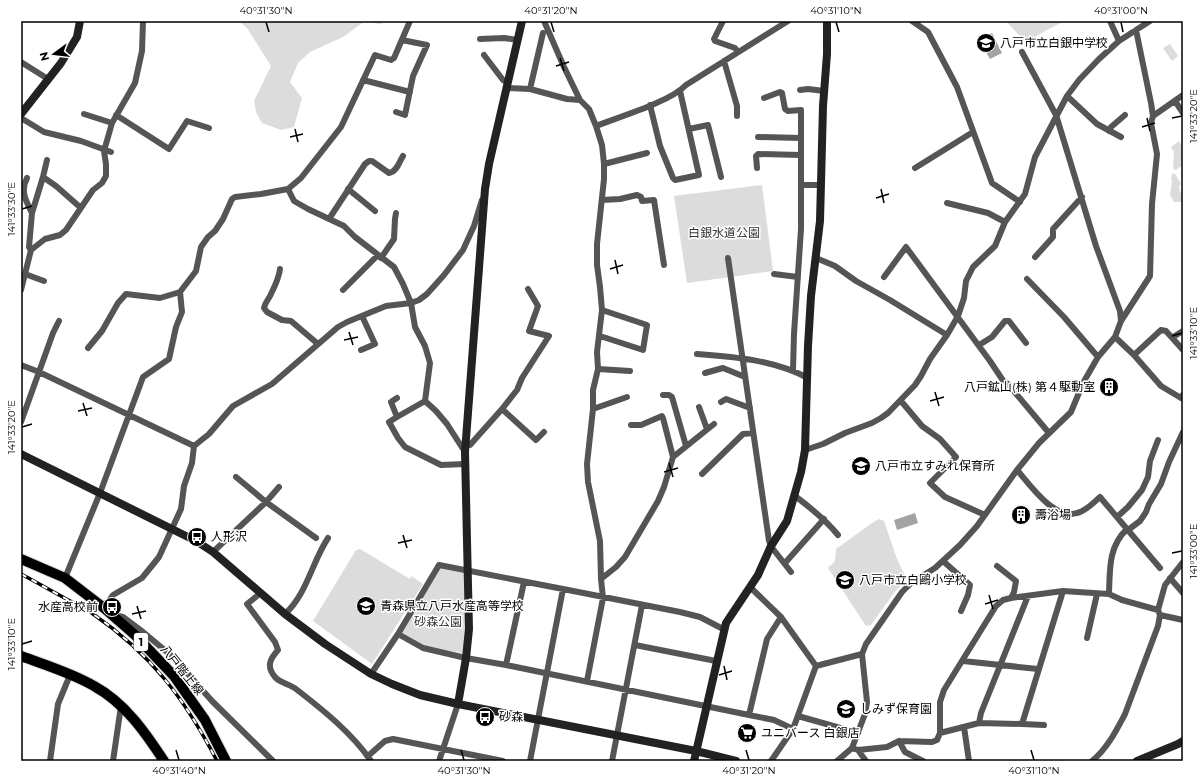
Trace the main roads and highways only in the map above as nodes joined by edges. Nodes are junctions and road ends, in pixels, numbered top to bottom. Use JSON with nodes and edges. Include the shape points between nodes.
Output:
{"nodes":[{"id":1,"x":21,"y":559,"type":"edge"},
{"id":2,"x":21,"y":656,"type":"edge"},
{"id":3,"x":164,"y":761,"type":"edge"},
{"id":4,"x":226,"y":761,"type":"edge"}],
"edges":[{"from":1,"to":4,"type":"main road","name":"八戸階上線","number":"1","via":[[65,578],[134,635],[174,676],[204,720]]},
{"from":2,"to":3,"type":"main road","via":[[94,686],[121,706],[147,735]]}]}
